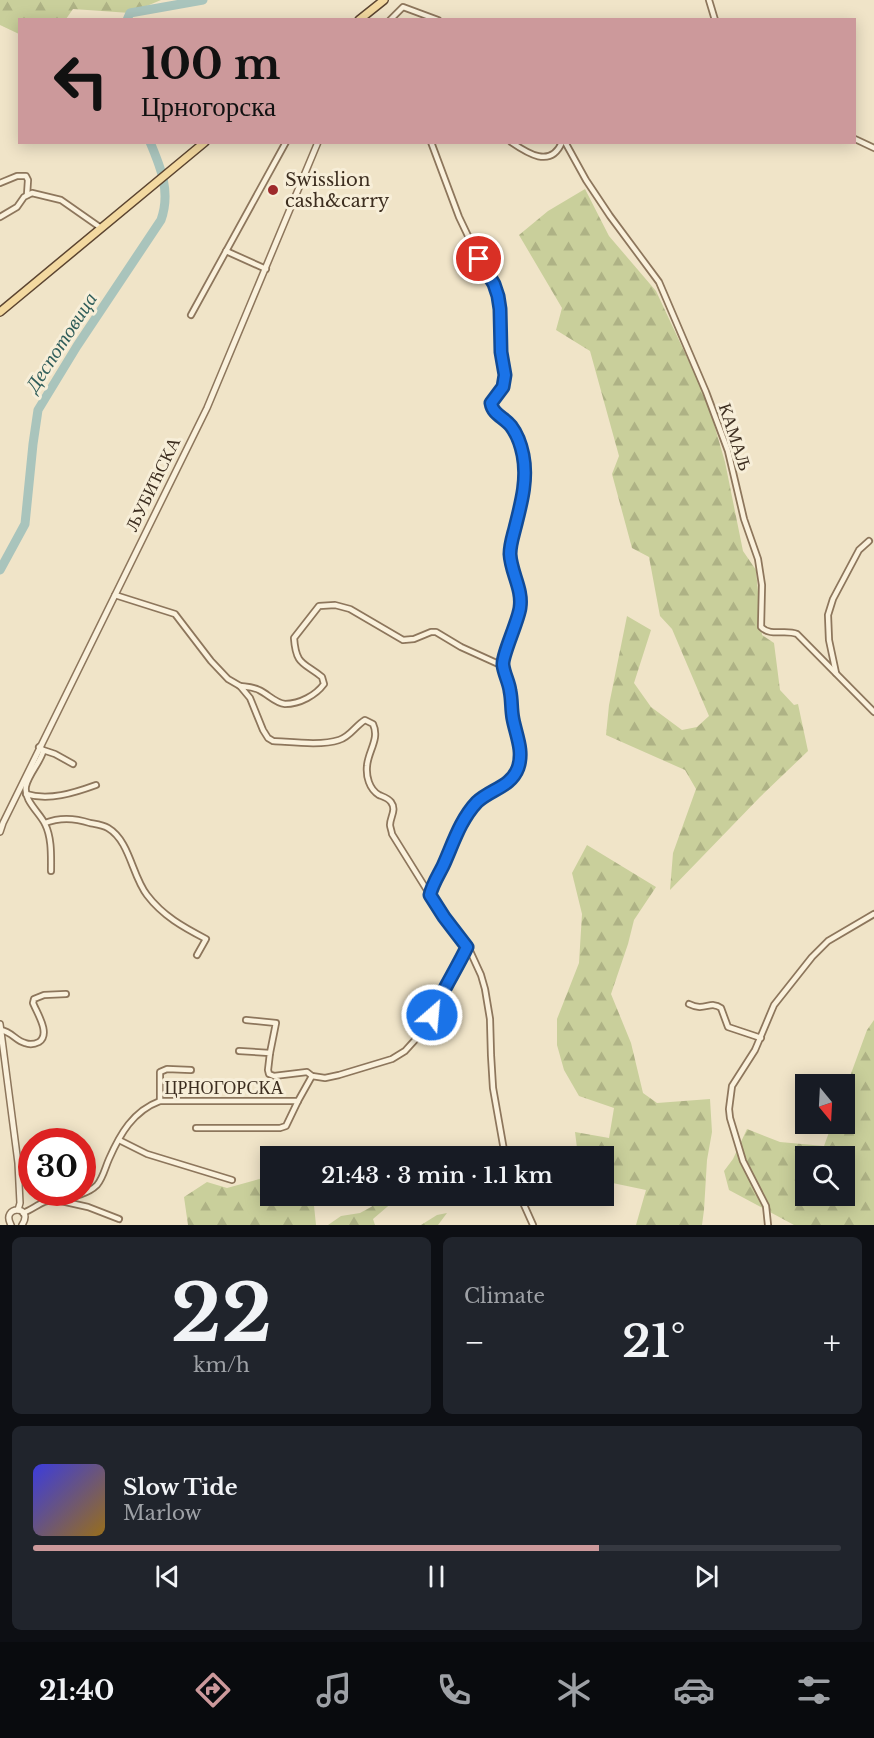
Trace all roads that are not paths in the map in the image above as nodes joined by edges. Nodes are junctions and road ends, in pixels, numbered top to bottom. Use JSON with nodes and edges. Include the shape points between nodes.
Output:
{"nodes":[{"id":1,"x":384,"y":0,"type":"edge"},
{"id":2,"x":709,"y":0,"type":"edge"},
{"id":3,"x":360,"y":18,"type":"edge"},
{"id":4,"x":392,"y":18,"type":"edge"},
{"id":5,"x":433,"y":18,"type":"edge"},
{"id":6,"x":714,"y":18,"type":"edge"},
{"id":7,"x":856,"y":139,"type":"edge"},
{"id":8,"x":203,"y":144,"type":"edge"},
{"id":9,"x":285,"y":144,"type":"edge"},
{"id":10,"x":317,"y":144,"type":"edge"},
{"id":11,"x":432,"y":144,"type":"edge"},
{"id":12,"x":514,"y":144,"type":"edge"},
{"id":13,"x":563,"y":144,"type":"edge"},
{"id":14,"x":565,"y":144,"type":"edge"},
{"id":15,"x":874,"y":148,"type":"edge"},
{"id":16,"x":0,"y":183,"type":"edge"},
{"id":17,"x":27,"y":195,"type":"junction"},
{"id":18,"x":0,"y":217,"type":"edge"},
{"id":19,"x":102,"y":228,"type":"junction"},
{"id":20,"x":226,"y":251,"type":"junction"},
{"id":21,"x":266,"y":269,"type":"junction"},
{"id":22,"x":0,"y":312,"type":"edge"},
{"id":23,"x":190,"y":315,"type":"dead end"},
{"id":24,"x":869,"y":541,"type":"dead end"},
{"id":25,"x":115,"y":595,"type":"junction"},
{"id":26,"x":503,"y":666,"type":"junction"},
{"id":27,"x":836,"y":673,"type":"junction"},
{"id":28,"x":240,"y":686,"type":"junction"},
{"id":29,"x":874,"y":712,"type":"edge"},
{"id":30,"x":41,"y":748,"type":"junction"},
{"id":31,"x":73,"y":764,"type":"dead end"},
{"id":32,"x":96,"y":785,"type":"dead end"},
{"id":33,"x":26,"y":794,"type":"junction"},
{"id":34,"x":45,"y":823,"type":"junction"},
{"id":35,"x":0,"y":832,"type":"edge"},
{"id":36,"x":51,"y":871,"type":"dead end"},
{"id":37,"x":430,"y":895,"type":"junction"},
{"id":38,"x":874,"y":915,"type":"edge"},
{"id":39,"x":467,"y":947,"type":"junction"},
{"id":40,"x":197,"y":955,"type":"dead end"},
{"id":41,"x":66,"y":994,"type":"dead end"},
{"id":42,"x":689,"y":1004,"type":"dead end"},
{"id":43,"x":246,"y":1020,"type":"dead end"},
{"id":44,"x":0,"y":1023,"type":"edge"},
{"id":45,"x":1,"y":1030,"type":"edge"},
{"id":46,"x":761,"y":1038,"type":"junction"},
{"id":47,"x":239,"y":1051,"type":"dead end"},
{"id":48,"x":270,"y":1053,"type":"junction"},
{"id":49,"x":192,"y":1070,"type":"dead end"},
{"id":50,"x":312,"y":1076,"type":"junction"},
{"id":51,"x":160,"y":1101,"type":"junction"},
{"id":52,"x":298,"y":1101,"type":"junction"},
{"id":53,"x":196,"y":1128,"type":"dead end"},
{"id":54,"x":119,"y":1140,"type":"junction"},
{"id":55,"x":503,"y":1146,"type":"edge"},
{"id":56,"x":232,"y":1180,"type":"dead end"},
{"id":57,"x":96,"y":1186,"type":"edge"},
{"id":58,"x":35,"y":1206,"type":"edge"},
{"id":59,"x":84,"y":1206,"type":"edge"},
{"id":60,"x":524,"y":1206,"type":"edge"},
{"id":61,"x":21,"y":1211,"type":"junction"},
{"id":62,"x":118,"y":1220,"type":"dead end"},
{"id":63,"x":11,"y":1225,"type":"edge"},
{"id":64,"x":22,"y":1225,"type":"edge"},
{"id":65,"x":533,"y":1225,"type":"edge"},
{"id":66,"x":768,"y":1225,"type":"edge"}],
"edges":[{"from":1,"to":3,"type":"main road"},
{"from":2,"to":6,"type":"street"},
{"from":4,"to":5,"type":"street","via":[[403,7]]},
{"from":7,"to":15,"type":"street"},
{"from":8,"to":19,"type":"main road"},
{"from":9,"to":20,"type":"street"},
{"from":10,"to":21,"type":"street","name":"ЉУБИЋСКА"},
{"from":11,"to":26,"type":"street","via":[[459,217],[498,296],[505,375],[503,387],[491,403],[517,435],[523,456],[523,494],[510,556],[520,607]]},
{"from":12,"to":13,"type":"street","via":[[539,157],[559,151]]},
{"from":14,"to":27,"type":"street","name":"КАМАЉ","via":[[610,216],[659,282],[706,392],[728,451],[758,559],[761,627],[772,633],[797,634]]},
{"from":16,"to":17,"type":"street","via":[[26,176]]},
{"from":17,"to":18,"type":"street","via":[[18,207]]},
{"from":17,"to":19,"type":"street","via":[[62,200]]},
{"from":19,"to":22,"type":"main road"},
{"from":20,"to":21,"type":"street"},
{"from":20,"to":23,"type":"street"},
{"from":21,"to":25,"type":"street","name":"ЉУБИЋСКА","via":[[207,408]]},
{"from":24,"to":27,"type":"street","via":[[859,550],[828,615]]},
{"from":25,"to":28,"type":"street","via":[[175,614],[211,661]]},
{"from":25,"to":30,"type":"street","name":"ЉУБИЋСКА"},
{"from":26,"to":28,"type":"street","via":[[436,632],[403,640],[350,609],[327,605],[314,611],[294,638],[298,659],[322,677],[324,684],[318,691],[285,704],[261,691]]},
{"from":26,"to":37,"type":"street","via":[[518,737],[519,765],[510,781],[477,802],[467,815]]},
{"from":27,"to":29,"type":"street","name":"КАМАЉ"},
{"from":28,"to":37,"type":"street","via":[[273,741],[340,740],[365,720],[374,724],[375,737],[367,764],[369,782],[376,794],[393,804],[393,834]]},
{"from":30,"to":31,"type":"street"},
{"from":30,"to":33,"type":"street","via":[[42,757]]},
{"from":30,"to":35,"type":"street","name":"ЉУБИЋСКА"},
{"from":32,"to":33,"type":"street","via":[[68,794]]},
{"from":33,"to":34,"type":"street"},
{"from":34,"to":36,"type":"street","via":[[50,838]]},
{"from":34,"to":40,"type":"street","via":[[80,819],[108,828],[132,861],[146,894],[164,914],[206,939]]},
{"from":37,"to":39,"type":"street"},
{"from":38,"to":46,"type":"street","via":[[828,941],[812,957],[774,1005]]},
{"from":39,"to":50,"type":"street","name":"ЦРНОГОРСКА","via":[[424,1030],[405,1051],[392,1059],[339,1075]]},
{"from":39,"to":55,"type":"street","via":[[481,975],[490,1018],[492,1073]]},
{"from":41,"to":45,"type":"street","via":[[34,999],[45,1032],[39,1042],[25,1043]]},
{"from":42,"to":46,"type":"street","via":[[702,1008],[718,1005],[728,1027]]},
{"from":43,"to":48,"type":"street","via":[[276,1023]]},
{"from":44,"to":45,"type":"street"},
{"from":45,"to":61,"type":"street"},
{"from":46,"to":66,"type":"street","via":[[732,1086],[729,1109],[743,1161],[766,1206]]},
{"from":47,"to":48,"type":"street","name":"ЦРНОГОРСКА"},
{"from":48,"to":50,"type":"street","name":"ЦРНОГОРСКА","via":[[269,1074],[307,1072]]},
{"from":49,"to":51,"type":"street","via":[[160,1072]]},
{"from":50,"to":52,"type":"street"},
{"from":51,"to":52,"type":"street","name":"ЦРНОГОРСКА"},
{"from":51,"to":54,"type":"street","name":"ЦРНОГОРСКА","via":[[136,1114]]},
{"from":52,"to":53,"type":"street","via":[[290,1120],[280,1128]]},
{"from":54,"to":56,"type":"street","via":[[147,1154]]},
{"from":54,"to":57,"type":"street","name":"ЦРНОГОРСКА"},
{"from":58,"to":61,"type":"street","name":"ЦРНОГОРСКА"},
{"from":59,"to":62,"type":"street"},
{"from":60,"to":65,"type":"street"},
{"from":61,"to":63,"type":"street","via":[[13,1210],[8,1215]]},
{"from":61,"to":64,"type":"street","via":[[25,1220]]}]}
